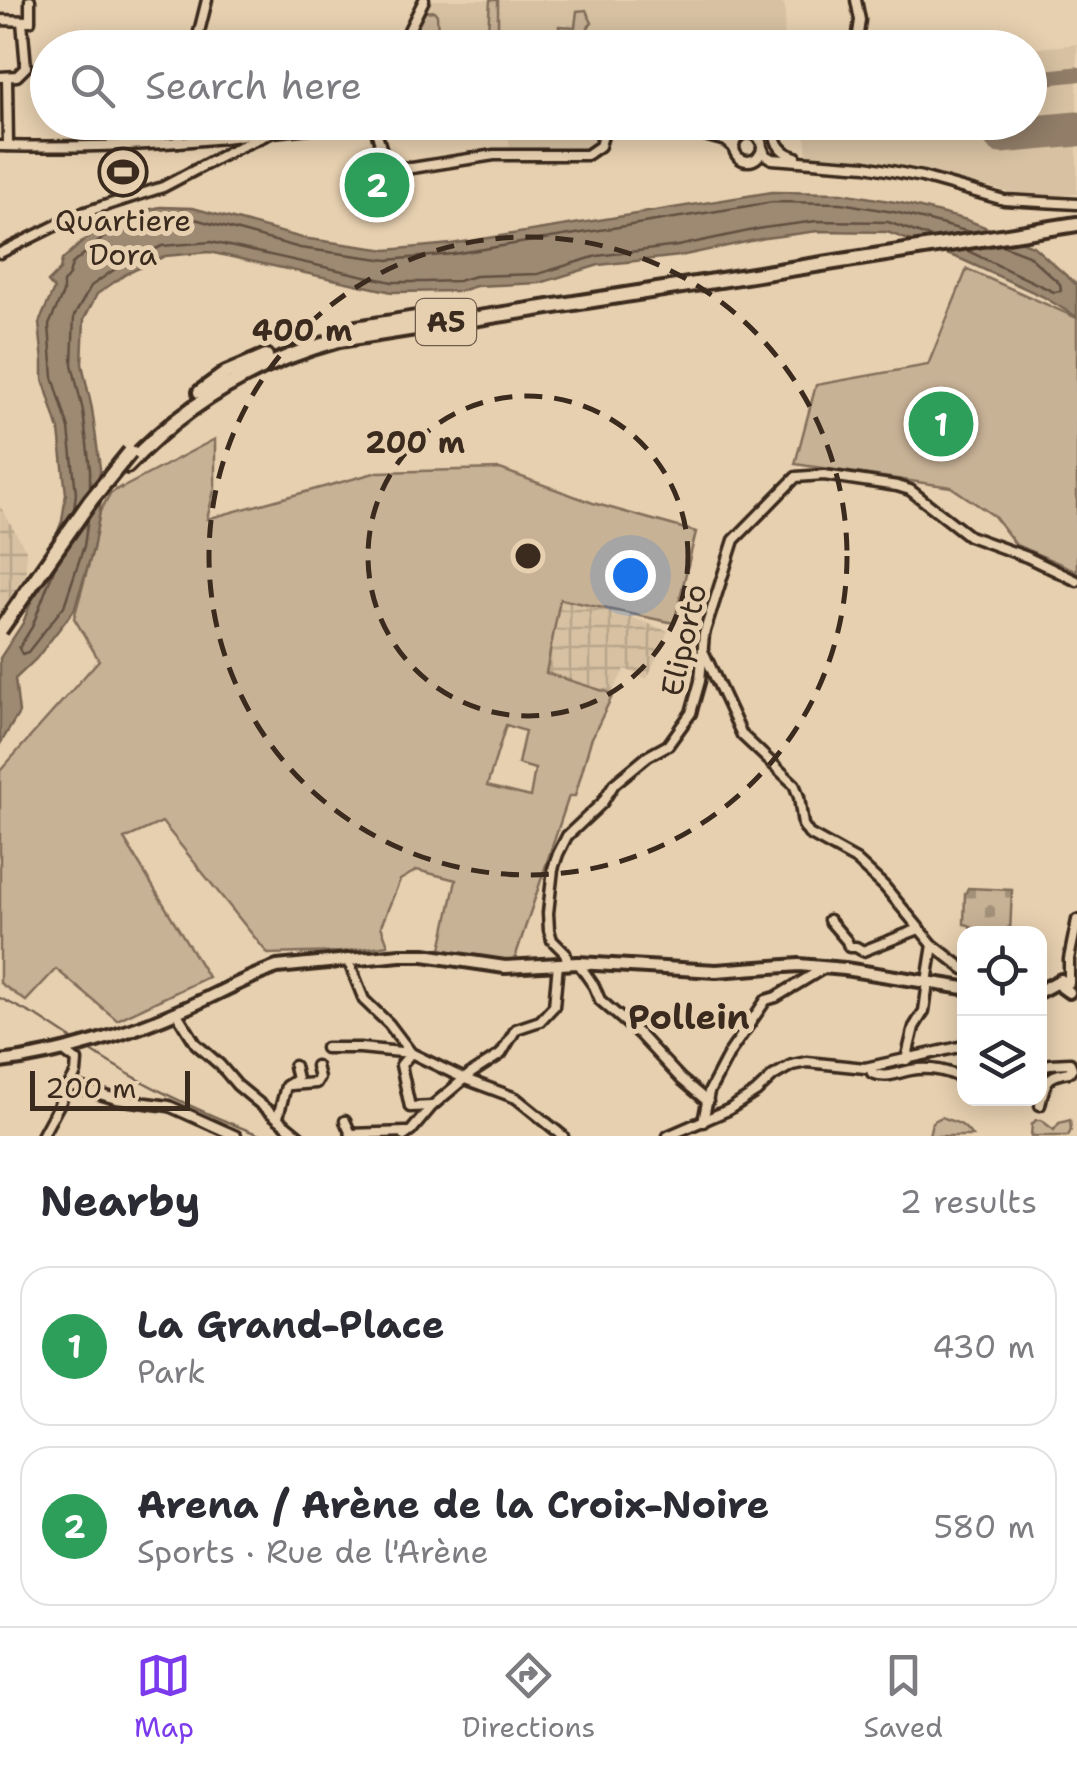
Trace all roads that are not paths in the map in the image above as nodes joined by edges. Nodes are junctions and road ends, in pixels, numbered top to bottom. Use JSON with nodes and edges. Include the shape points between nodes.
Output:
{"nodes":[{"id":1,"x":30,"y":0,"type":"edge"},
{"id":2,"x":207,"y":0,"type":"edge"},
{"id":3,"x":424,"y":0,"type":"edge"},
{"id":4,"x":855,"y":2,"type":"edge"},
{"id":5,"x":0,"y":20,"type":"edge"},
{"id":6,"x":26,"y":21,"type":"junction"},
{"id":7,"x":200,"y":30,"type":"edge"},
{"id":8,"x":409,"y":30,"type":"edge"},
{"id":9,"x":859,"y":30,"type":"edge"},
{"id":10,"x":4,"y":76,"type":"edge"},
{"id":11,"x":197,"y":140,"type":"edge"},
{"id":12,"x":255,"y":140,"type":"edge"},
{"id":13,"x":378,"y":140,"type":"edge"},
{"id":14,"x":602,"y":140,"type":"edge"},
{"id":15,"x":726,"y":140,"type":"edge"},
{"id":16,"x":739,"y":140,"type":"edge"},
{"id":17,"x":759,"y":140,"type":"edge"},
{"id":18,"x":766,"y":140,"type":"edge"},
{"id":19,"x":776,"y":140,"type":"edge"},
{"id":20,"x":178,"y":142,"type":"joint"},
{"id":21,"x":736,"y":144,"type":"junction"},
{"id":22,"x":4,"y":146,"type":"edge"},
{"id":23,"x":763,"y":147,"type":"junction"},
{"id":24,"x":754,"y":160,"type":"junction"},
{"id":25,"x":810,"y":161,"type":"junction"},
{"id":26,"x":827,"y":162,"type":"junction"},
{"id":27,"x":1077,"y":202,"type":"edge"},
{"id":28,"x":1077,"y":216,"type":"edge"},
{"id":29,"x":1077,"y":224,"type":"edge"},
{"id":30,"x":0,"y":253,"type":"edge"},
{"id":31,"x":800,"y":262,"type":"junction"},
{"id":32,"x":129,"y":459,"type":"junction"},
{"id":33,"x":1077,"y":581,"type":"edge"},
{"id":34,"x":0,"y":630,"type":"edge"},
{"id":35,"x":0,"y":642,"type":"edge"},
{"id":36,"x":704,"y":653,"type":"junction"},
{"id":37,"x":829,"y":920,"type":"dead end"},
{"id":38,"x":1077,"y":920,"type":"edge"},
{"id":39,"x":918,"y":929,"type":"junction"},
{"id":40,"x":933,"y":945,"type":"junction"},
{"id":41,"x":348,"y":960,"type":"junction"},
{"id":42,"x":568,"y":964,"type":"junction"},
{"id":43,"x":957,"y":964,"type":"edge"},
{"id":44,"x":828,"y":966,"type":"junction"},
{"id":45,"x":927,"y":982,"type":"junction"},
{"id":46,"x":957,"y":987,"type":"edge"},
{"id":47,"x":1068,"y":988,"type":"edge"},
{"id":48,"x":176,"y":1012,"type":"junction"},
{"id":49,"x":66,"y":1048,"type":"junction"},
{"id":50,"x":326,"y":1048,"type":"dead end"},
{"id":51,"x":957,"y":1048,"type":"edge"},
{"id":52,"x":411,"y":1053,"type":"junction"},
{"id":53,"x":906,"y":1060,"type":"junction"},
{"id":54,"x":0,"y":1062,"type":"edge"},
{"id":55,"x":1047,"y":1065,"type":"edge"},
{"id":56,"x":294,"y":1066,"type":"dead end"},
{"id":57,"x":316,"y":1066,"type":"dead end"},
{"id":58,"x":870,"y":1068,"type":"junction"},
{"id":59,"x":957,"y":1074,"type":"edge"},
{"id":60,"x":466,"y":1079,"type":"junction"},
{"id":61,"x":1047,"y":1083,"type":"edge"},
{"id":62,"x":70,"y":1085,"type":"junction"},
{"id":63,"x":286,"y":1086,"type":"junction"},
{"id":64,"x":708,"y":1102,"type":"junction"},
{"id":65,"x":432,"y":1106,"type":"junction"},
{"id":66,"x":278,"y":1117,"type":"junction"},
{"id":67,"x":346,"y":1121,"type":"dead end"},
{"id":68,"x":703,"y":1122,"type":"junction"},
{"id":69,"x":407,"y":1134,"type":"edge"},
{"id":70,"x":42,"y":1136,"type":"edge"},
{"id":71,"x":236,"y":1136,"type":"edge"},
{"id":72,"x":299,"y":1136,"type":"edge"},
{"id":73,"x":563,"y":1136,"type":"edge"},
{"id":74,"x":668,"y":1136,"type":"edge"}],
"edges":[{"from":1,"to":6,"type":"street"},
{"from":2,"to":7,"type":"street"},
{"from":3,"to":8,"type":"street"},
{"from":4,"to":9,"type":"street"},
{"from":5,"to":6,"type":"street"},
{"from":6,"to":10,"type":"street","via":[[26,67]]},
{"from":10,"to":22,"type":"street"},
{"from":11,"to":20,"type":"street"},
{"from":12,"to":30,"type":"street","via":[[163,187],[79,214]]},
{"from":13,"to":14,"type":"street","via":[[399,168],[494,155],[587,155]]},
{"from":15,"to":21,"type":"street"},
{"from":16,"to":21,"type":"street"},
{"from":17,"to":23,"type":"street"},
{"from":18,"to":23,"type":"street"},
{"from":19,"to":25,"type":"street","via":[[787,154]]},
{"from":20,"to":22,"type":"street"},
{"from":21,"to":24,"type":"street","via":[[741,159]]},
{"from":23,"to":24,"type":"street"},
{"from":23,"to":25,"type":"street","via":[[772,159]]},
{"from":24,"to":26,"type":"street"},
{"from":25,"to":26,"type":"street"},
{"from":26,"to":27,"type":"street","via":[[922,177],[1004,200]]},
{"from":28,"to":31,"type":"highway","number":"A5"},
{"from":29,"to":31,"type":"highway","number":"A5"},
{"from":31,"to":32,"type":"highway","number":"A5","via":[[334,333],[226,373],[174,412]]},
{"from":32,"to":34,"type":"highway","number":"A5","bridge":true,"via":[[91,500]]},
{"from":32,"to":35,"type":"highway","number":"A5","bridge":true},
{"from":33,"to":36,"type":"street","name":"Eliporto","via":[[969,536],[910,490],[806,475],[796,477],[734,540]]},
{"from":36,"to":39,"type":"street","via":[[742,735],[794,784],[809,834],[856,860]]},
{"from":36,"to":42,"type":"street","name":"Eliporto","via":[[691,714],[668,745],[614,784],[558,854],[549,930]]},
{"from":37,"to":39,"type":"street","via":[[849,947],[863,951]]},
{"from":38,"to":47,"type":"street"},
{"from":39,"to":40,"type":"street"},
{"from":40,"to":43,"type":"street"},
{"from":40,"to":45,"type":"street"},
{"from":41,"to":42,"type":"main road","via":[[412,955],[506,967]]},
{"from":41,"to":48,"type":"main road","via":[[277,967]]},
{"from":41,"to":52,"type":"street","via":[[364,1000]]},
{"from":42,"to":44,"type":"main road","via":[[716,971]]},
{"from":42,"to":60,"type":"street","via":[[554,1006],[540,1021],[516,1030],[501,1054]]},
{"from":42,"to":64,"type":"street","name":"Eliporto"},
{"from":44,"to":45,"type":"main road"},
{"from":44,"to":64,"type":"street","via":[[766,1000],[730,1052]]},
{"from":45,"to":46,"type":"main road"},
{"from":45,"to":53,"type":"street"},
{"from":48,"to":49,"type":"main road"},
{"from":48,"to":66,"type":"street","via":[[196,1044]]},
{"from":49,"to":54,"type":"main road"},
{"from":49,"to":62,"type":"street","via":[[77,1061]]},
{"from":50,"to":52,"type":"street"},
{"from":51,"to":53,"type":"street"},
{"from":52,"to":60,"type":"street"},
{"from":52,"to":65,"type":"street","via":[[401,1065],[410,1107]]},
{"from":53,"to":58,"type":"street"},
{"from":55,"to":61,"type":"street","via":[[1070,1062],[1072,1068]]},
{"from":56,"to":63,"type":"street","via":[[297,1078]]},
{"from":57,"to":63,"type":"street","via":[[316,1083]]},
{"from":58,"to":59,"type":"street","via":[[884,1078],[919,1069]]},
{"from":58,"to":68,"type":"street","via":[[792,1065]]},
{"from":60,"to":65,"type":"street"},
{"from":60,"to":73,"type":"street","via":[[525,1104]]},
{"from":62,"to":70,"type":"street"},
{"from":62,"to":71,"type":"street","via":[[169,1106]]},
{"from":63,"to":66,"type":"street"},
{"from":64,"to":68,"type":"street"},
{"from":65,"to":69,"type":"street"},
{"from":66,"to":72,"type":"street"},
{"from":67,"to":69,"type":"street","via":[[351,1134]]},
{"from":68,"to":74,"type":"street"}]}
